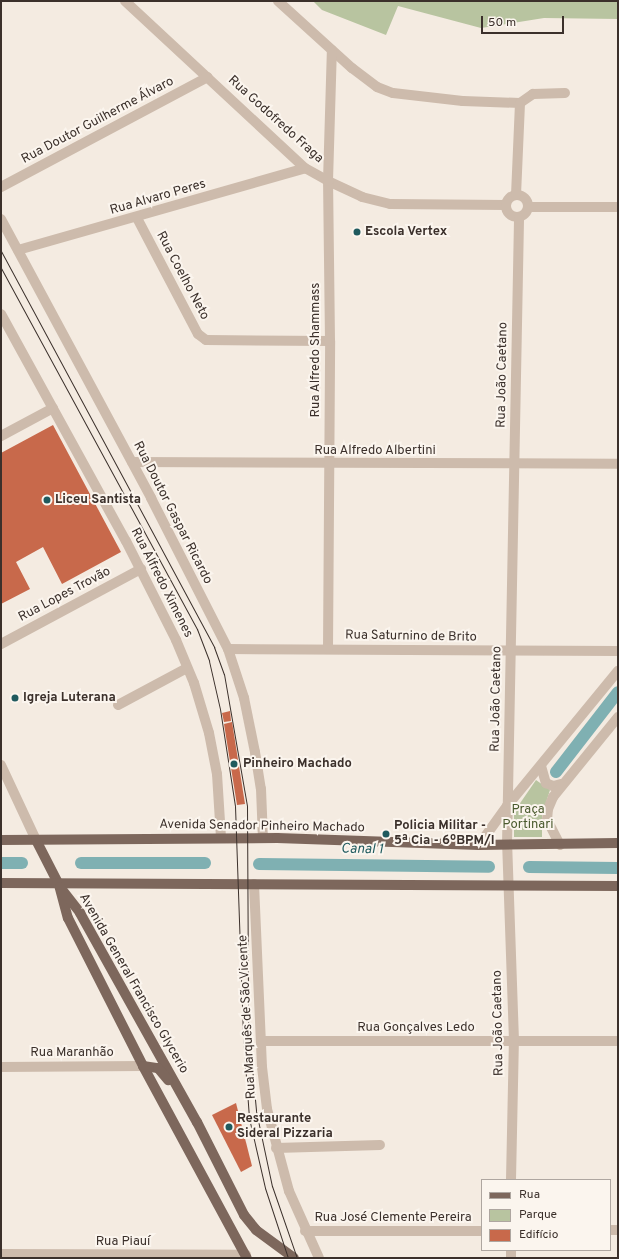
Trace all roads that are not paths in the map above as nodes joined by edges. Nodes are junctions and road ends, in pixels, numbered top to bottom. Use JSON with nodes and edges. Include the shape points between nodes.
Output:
{"nodes":[{"id":1,"x":125,"y":1,"type":"edge"},
{"id":2,"x":278,"y":1,"type":"edge"},
{"id":3,"x":332,"y":50,"type":"junction"},
{"id":4,"x":208,"y":77,"type":"junction"},
{"id":5,"x":565,"y":93,"type":"dead end"},
{"id":6,"x":520,"y":103,"type":"junction"},
{"id":7,"x":305,"y":168,"type":"junction"},
{"id":8,"x":328,"y":182,"type":"junction"},
{"id":9,"x":1,"y":187,"type":"edge"},
{"id":10,"x":516,"y":195,"type":"junction"},
{"id":11,"x":506,"y":205,"type":"junction"},
{"id":12,"x":529,"y":207,"type":"junction"},
{"id":13,"x":618,"y":207,"type":"edge"},
{"id":14,"x":137,"y":218,"type":"junction"},
{"id":15,"x":519,"y":218,"type":"junction"},
{"id":16,"x":1,"y":219,"type":"edge"},
{"id":17,"x":18,"y":250,"type":"junction"},
{"id":18,"x":2,"y":320,"type":"edge"},
{"id":19,"x":330,"y":342,"type":"junction"},
{"id":20,"x":52,"y":408,"type":"junction"},
{"id":21,"x":1,"y":436,"type":"edge"},
{"id":22,"x":132,"y":462,"type":"junction"},
{"id":23,"x":329,"y":464,"type":"junction"},
{"id":24,"x":514,"y":464,"type":"junction"},
{"id":25,"x":618,"y":464,"type":"edge"},
{"id":26,"x":141,"y":569,"type":"junction"},
{"id":27,"x":1,"y":644,"type":"edge"},
{"id":28,"x":228,"y":649,"type":"junction"},
{"id":29,"x":328,"y":650,"type":"junction"},
{"id":30,"x":510,"y":651,"type":"junction"},
{"id":31,"x":618,"y":651,"type":"edge"},
{"id":32,"x":187,"y":668,"type":"junction"},
{"id":33,"x":618,"y":671,"type":"edge"},
{"id":34,"x":118,"y":705,"type":"dead end"},
{"id":35,"x":618,"y":717,"type":"edge"},
{"id":36,"x":1,"y":765,"type":"edge"},
{"id":37,"x":541,"y":766,"type":"junction"},
{"id":38,"x":562,"y":784,"type":"junction"},
{"id":39,"x":507,"y":806,"type":"junction"},
{"id":40,"x":221,"y":838,"type":"junction"},
{"id":41,"x":263,"y":838,"type":"junction"},
{"id":42,"x":1,"y":840,"type":"edge"},
{"id":43,"x":36,"y":840,"type":"junction"},
{"id":44,"x":618,"y":843,"type":"edge"},
{"id":45,"x":479,"y":845,"type":"junction"},
{"id":46,"x":560,"y":845,"type":"junction"},
{"id":47,"x":507,"y":848,"type":"junction"},
{"id":48,"x":507,"y":882,"type":"junction"},
{"id":49,"x":1,"y":883,"type":"edge"},
{"id":50,"x":254,"y":884,"type":"junction"},
{"id":51,"x":59,"y":885,"type":"junction"},
{"id":52,"x":618,"y":886,"type":"edge"},
{"id":53,"x":261,"y":1040,"type":"junction"},
{"id":54,"x":514,"y":1041,"type":"junction"},
{"id":55,"x":618,"y":1041,"type":"edge"},
{"id":56,"x":1,"y":1066,"type":"edge"},
{"id":57,"x":143,"y":1066,"type":"junction"},
{"id":58,"x":197,"y":1122,"type":"junction"},
{"id":59,"x":380,"y":1145,"type":"dead end"},
{"id":60,"x":276,"y":1148,"type":"junction"},
{"id":61,"x":511,"y":1179,"type":"edge"},
{"id":62,"x":304,"y":1231,"type":"junction"},
{"id":63,"x":481,"y":1231,"type":"edge"},
{"id":64,"x":1,"y":1254,"type":"edge"},
{"id":65,"x":246,"y":1256,"type":"edge"},
{"id":66,"x":294,"y":1258,"type":"edge"},
{"id":67,"x":319,"y":1258,"type":"edge"}],
"edges":[{"from":1,"to":4,"type":"street","name":"Rua Godofredo Fraga"},
{"from":2,"to":3,"type":"street"},
{"from":3,"to":6,"type":"street","via":[[376,87],[393,93],[463,101]]},
{"from":3,"to":8,"type":"street","name":"Rua Alfredo Shammass"},
{"from":4,"to":7,"type":"street","name":"Rua Godofredo Fraga"},
{"from":4,"to":9,"type":"street","name":"Rua Doutor Guilherme Álvaro"},
{"from":5,"to":6,"type":"street","via":[[533,94]]},
{"from":6,"to":10,"type":"street"},
{"from":7,"to":8,"type":"street","name":"Rua Godofredo Fraga"},
{"from":7,"to":14,"type":"street","name":"Rua Alvaro Peres"},
{"from":8,"to":11,"type":"street","name":"Rua Godofredo Fraga","via":[[362,197],[390,204]]},
{"from":8,"to":19,"type":"street","name":"Rua Alfredo Shammass"},
{"from":10,"to":11,"type":"street","via":[[509,198]]},
{"from":10,"to":12,"type":"street","via":[[525,198]]},
{"from":11,"to":15,"type":"street","via":[[509,214]]},
{"from":12,"to":13,"type":"street"},
{"from":12,"to":15,"type":"street","via":[[526,214]]},
{"from":14,"to":17,"type":"street","name":"Rua Alvaro Peres"},
{"from":14,"to":19,"type":"street","name":"Rua Coelho Neto","via":[[198,334],[206,340]]},
{"from":15,"to":24,"type":"street","name":"Rua João Caetano"},
{"from":16,"to":17,"type":"street","name":"Rua Doutor Gaspar Ricardo"},
{"from":17,"to":22,"type":"street","name":"Rua Doutor Gaspar Ricardo"},
{"from":18,"to":20,"type":"street","name":"Rua Alfredo Ximenes"},
{"from":19,"to":23,"type":"street","name":"Rua Alfredo Shammass"},
{"from":20,"to":21,"type":"street"},
{"from":20,"to":26,"type":"street","name":"Rua Alfredo Ximenes"},
{"from":22,"to":23,"type":"street","name":"Rua Alfredo Albertini"},
{"from":22,"to":28,"type":"street","name":"Rua Doutor Gaspar Ricardo"},
{"from":23,"to":24,"type":"street","name":"Rua Alfredo Albertini"},
{"from":23,"to":29,"type":"street","name":"Rua Alfredo Shammass"},
{"from":24,"to":25,"type":"street","name":"Rua Alfredo Albertini"},
{"from":24,"to":30,"type":"street","name":"Rua João Caetano"},
{"from":26,"to":27,"type":"street","name":"Rua Lopes Trovão"},
{"from":26,"to":32,"type":"street","name":"Rua Alfredo Ximenes"},
{"from":28,"to":29,"type":"street","name":"Rua Saturnino de Brito"},
{"from":28,"to":41,"type":"street","name":"Rua Doutor Gaspar Ricardo","via":[[244,698],[254,745],[261,789]]},
{"from":29,"to":30,"type":"street","name":"Rua Saturnino de Brito"},
{"from":30,"to":31,"type":"street","name":"Rua Saturnino de Brito"},
{"from":30,"to":39,"type":"street","name":"Rua João Caetano"},
{"from":32,"to":34,"type":"street"},
{"from":32,"to":40,"type":"street","name":"Rua Alfredo Ximenes","via":[[209,734],[217,774]]},
{"from":33,"to":37,"type":"street"},
{"from":35,"to":38,"type":"street"},
{"from":36,"to":43,"type":"street"},
{"from":37,"to":38,"type":"street","via":[[546,783],[553,786]]},
{"from":37,"to":39,"type":"street"},
{"from":38,"to":46,"type":"street","via":[[548,809],[547,820]]},
{"from":39,"to":45,"type":"street"},
{"from":39,"to":47,"type":"street","name":"Rua João Caetano"},
{"from":40,"to":41,"type":"main road","name":"Avenida Senador Pinheiro Machado"},
{"from":40,"to":43,"type":"main road","name":"Avenida Senador Pinheiro Machado"},
{"from":41,"to":45,"type":"main road","name":"Avenida Senador Pinheiro Machado"},
{"from":42,"to":43,"type":"main road","name":"Avenida Senador Pinheiro Machado"},
{"from":43,"to":51,"type":"main road"},
{"from":44,"to":46,"type":"main road","name":"Avenida Senador Pinheiro Machado"},
{"from":45,"to":47,"type":"main road","name":"Avenida Senador Pinheiro Machado"},
{"from":46,"to":47,"type":"main road","name":"Avenida Senador Pinheiro Machado"},
{"from":47,"to":48,"type":"street","name":"Rua João Caetano"},
{"from":48,"to":50,"type":"main road"},
{"from":48,"to":52,"type":"main road"},
{"from":48,"to":54,"type":"street","name":"Rua João Caetano"},
{"from":49,"to":51,"type":"main road"},
{"from":50,"to":51,"type":"main road"},
{"from":50,"to":53,"type":"street","name":"Rua Marquês de São Vicente"},
{"from":51,"to":57,"type":"main road","name":"Avenida General Francisco Glycerio","via":[[68,918]]},
{"from":51,"to":58,"type":"main road","name":"Avenida General Francisco Glycerio","via":[[80,912]]},
{"from":53,"to":54,"type":"street","name":"Rua Gonçalves Ledo"},
{"from":53,"to":60,"type":"street","name":"Rua Marquês de São Vicente","via":[[267,1109]]},
{"from":54,"to":55,"type":"street","name":"Rua Gonçalves Ledo"},
{"from":54,"to":61,"type":"street","name":"Rua João Caetano"},
{"from":56,"to":57,"type":"street","name":"Rua Maranhão"},
{"from":57,"to":58,"type":"main road","via":[[160,1070]]},
{"from":57,"to":65,"type":"main road","name":"Avenida General Francisco Glycerio"},
{"from":58,"to":66,"type":"main road","name":"Avenida General Francisco Glycerio","via":[[244,1215],[256,1230]]},
{"from":59,"to":60,"type":"street"},
{"from":60,"to":62,"type":"street","name":"Rua Marquês de São Vicente"},
{"from":62,"to":63,"type":"street","name":"Rua José Clemente Pereira"},
{"from":62,"to":67,"type":"street","name":"Rua Marquês de São Vicente"},
{"from":64,"to":65,"type":"street","name":"Rua Piauí"}]}
